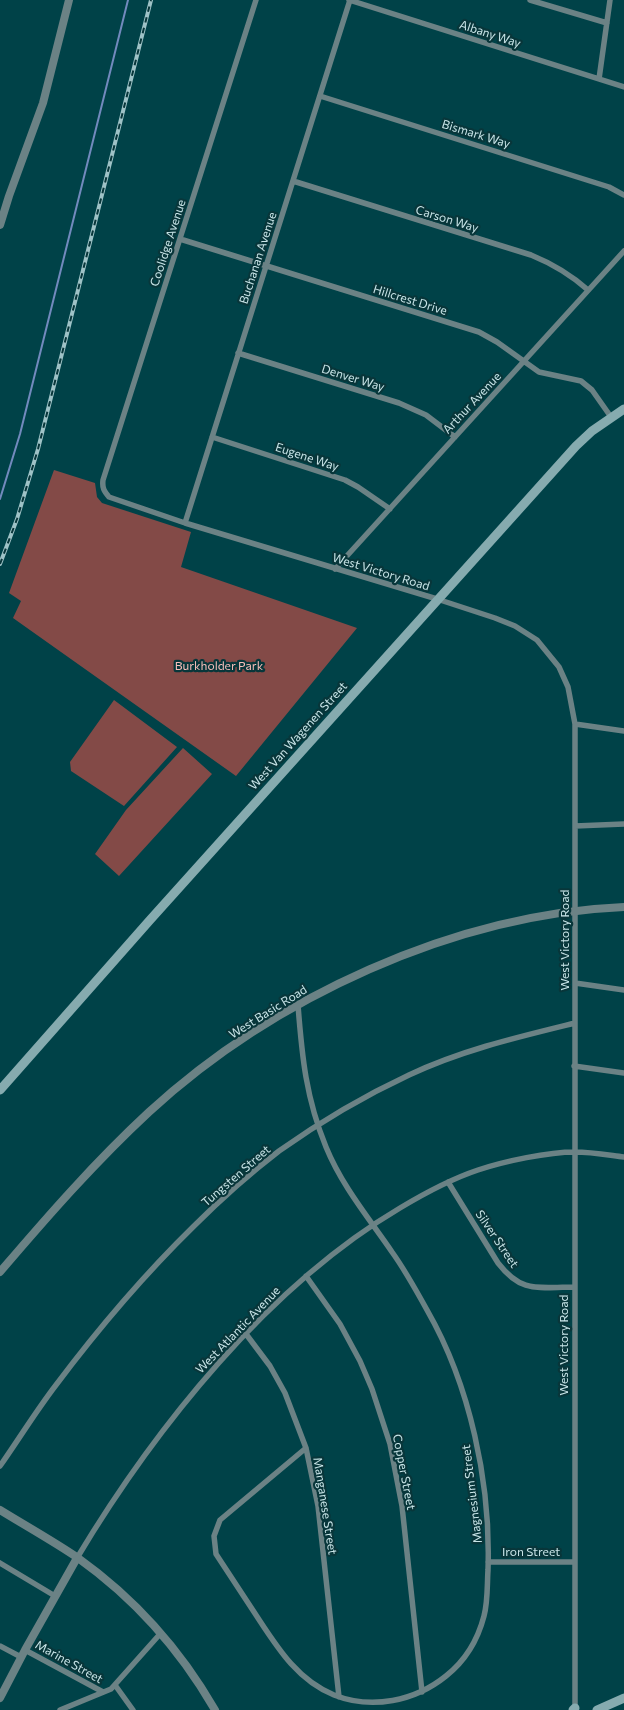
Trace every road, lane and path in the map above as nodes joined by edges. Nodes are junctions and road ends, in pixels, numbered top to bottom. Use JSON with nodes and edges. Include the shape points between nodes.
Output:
{"nodes":[{"id":1,"x":69,"y":0,"type":"edge"},
{"id":2,"x":256,"y":0,"type":"edge"},
{"id":3,"x":350,"y":0,"type":"edge"},
{"id":4,"x":530,"y":0,"type":"edge"},
{"id":5,"x":610,"y":0,"type":"edge"},
{"id":6,"x":606,"y":23,"type":"junction"},
{"id":7,"x":599,"y":79,"type":"junction"},
{"id":8,"x":624,"y":87,"type":"edge"},
{"id":9,"x":320,"y":96,"type":"junction"},
{"id":10,"x":293,"y":181,"type":"junction"},
{"id":11,"x":624,"y":195,"type":"edge"},
{"id":12,"x":0,"y":225,"type":"edge"},
{"id":13,"x":180,"y":239,"type":"junction"},
{"id":14,"x":624,"y":251,"type":"edge"},
{"id":15,"x":266,"y":266,"type":"junction"},
{"id":16,"x":588,"y":290,"type":"junction"},
{"id":17,"x":238,"y":353,"type":"junction"},
{"id":18,"x":525,"y":361,"type":"junction"},
{"id":19,"x":624,"y":409,"type":"edge"},
{"id":20,"x":611,"y":417,"type":"junction"},
{"id":21,"x":212,"y":437,"type":"junction"},
{"id":22,"x":455,"y":437,"type":"junction"},
{"id":23,"x":104,"y":492,"type":"joint"},
{"id":24,"x":390,"y":509,"type":"junction"},
{"id":25,"x":185,"y":523,"type":"junction"},
{"id":26,"x":335,"y":569,"type":"junction"},
{"id":27,"x":437,"y":599,"type":"junction"},
{"id":28,"x":575,"y":724,"type":"junction"},
{"id":29,"x":624,"y":731,"type":"edge"},
{"id":30,"x":624,"y":824,"type":"edge"},
{"id":31,"x":575,"y":826,"type":"junction"},
{"id":32,"x":624,"y":907,"type":"edge"},
{"id":33,"x":575,"y":911,"type":"junction"},
{"id":34,"x":575,"y":983,"type":"junction"},
{"id":35,"x":624,"y":990,"type":"edge"},
{"id":36,"x":298,"y":1005,"type":"junction"},
{"id":37,"x":575,"y":1023,"type":"junction"},
{"id":38,"x":574,"y":1066,"type":"junction"},
{"id":39,"x":624,"y":1073,"type":"edge"},
{"id":40,"x":0,"y":1090,"type":"edge"},
{"id":41,"x":318,"y":1125,"type":"junction"},
{"id":42,"x":574,"y":1152,"type":"junction"},
{"id":43,"x":624,"y":1157,"type":"edge"},
{"id":44,"x":448,"y":1182,"type":"junction"},
{"id":45,"x":372,"y":1224,"type":"junction"},
{"id":46,"x":0,"y":1272,"type":"edge"},
{"id":47,"x":306,"y":1276,"type":"junction"},
{"id":48,"x":574,"y":1287,"type":"junction"},
{"id":49,"x":246,"y":1334,"type":"junction"},
{"id":50,"x":306,"y":1448,"type":"junction"},
{"id":51,"x":0,"y":1466,"type":"edge"},
{"id":52,"x":0,"y":1510,"type":"edge"},
{"id":53,"x":77,"y":1558,"type":"junction"},
{"id":54,"x":488,"y":1562,"type":"junction"},
{"id":55,"x":574,"y":1562,"type":"junction"},
{"id":56,"x":0,"y":1564,"type":"edge"},
{"id":57,"x":55,"y":1596,"type":"junction"},
{"id":58,"x":160,"y":1634,"type":"junction"},
{"id":59,"x":0,"y":1646,"type":"edge"},
{"id":60,"x":23,"y":1653,"type":"junction"},
{"id":61,"x":115,"y":1686,"type":"junction"},
{"id":62,"x":103,"y":1692,"type":"junction"},
{"id":63,"x":422,"y":1692,"type":"junction"},
{"id":64,"x":338,"y":1697,"type":"junction"},
{"id":65,"x":0,"y":1698,"type":"edge"},
{"id":66,"x":624,"y":1698,"type":"edge"},
{"id":67,"x":574,"y":1709,"type":"edge"},
{"id":68,"x":60,"y":1710,"type":"edge"},
{"id":69,"x":134,"y":1710,"type":"edge"},
{"id":70,"x":215,"y":1710,"type":"edge"},
{"id":71,"x":597,"y":1710,"type":"edge"}],
"edges":[{"from":1,"to":12,"type":"street","via":[[43,103]]},
{"from":2,"to":13,"type":"street","name":"Coolidge Avenue"},
{"from":3,"to":7,"type":"street","name":"Albany Way"},
{"from":3,"to":9,"type":"street","name":"Buchanan Avenue"},
{"from":4,"to":6,"type":"street"},
{"from":5,"to":6,"type":"street"},
{"from":6,"to":7,"type":"street"},
{"from":7,"to":8,"type":"street","name":"Albany Way"},
{"from":9,"to":10,"type":"street","name":"Buchanan Avenue"},
{"from":9,"to":11,"type":"street","name":"Bismark Way","via":[[609,187]]},
{"from":10,"to":15,"type":"street","name":"Buchanan Avenue"},
{"from":10,"to":16,"type":"street","name":"Carson Way","via":[[530,255],[573,276]]},
{"from":13,"to":15,"type":"street","name":"Hillcrest Drive"},
{"from":13,"to":23,"type":"street","name":"Coolidge Avenue","via":[[103,480]]},
{"from":14,"to":16,"type":"street","name":"Arthur Avenue"},
{"from":15,"to":17,"type":"street","name":"Buchanan Avenue"},
{"from":15,"to":18,"type":"street","name":"Hillcrest Drive","via":[[469,328]]},
{"from":16,"to":18,"type":"street","name":"Arthur Avenue"},
{"from":17,"to":21,"type":"street","name":"Buchanan Avenue"},
{"from":17,"to":22,"type":"street","name":"Denver Way","via":[[399,403],[426,415]]},
{"from":18,"to":20,"type":"street","name":"Hillcrest Drive","via":[[539,372],[581,381],[592,390]]},
{"from":18,"to":22,"type":"street","name":"Arthur Avenue"},
{"from":19,"to":20,"type":"main road","name":"West Van Wagenen Street"},
{"from":20,"to":27,"type":"main road","name":"West Van Wagenen Street","via":[[576,446]]},
{"from":21,"to":24,"type":"street","name":"Eugene Way","via":[[345,480]]},
{"from":21,"to":25,"type":"street","name":"Buchanan Avenue"},
{"from":22,"to":24,"type":"street","name":"Arthur Avenue"},
{"from":23,"to":25,"type":"street","name":"West Victory Road","via":[[109,497]]},
{"from":24,"to":26,"type":"street","name":"Arthur Avenue"},
{"from":25,"to":26,"type":"street","name":"West Victory Road"},
{"from":26,"to":27,"type":"street","name":"West Victory Road"},
{"from":27,"to":28,"type":"street","name":"West Victory Road","via":[[502,620],[537,640],[559,667],[568,687]]},
{"from":27,"to":40,"type":"main road","name":"West Van Wagenen Street"},
{"from":28,"to":29,"type":"street"},
{"from":28,"to":31,"type":"street","name":"West Victory Road"},
{"from":30,"to":31,"type":"street"},
{"from":31,"to":33,"type":"street","name":"West Victory Road"},
{"from":32,"to":33,"type":"street","name":"West Basic Road"},
{"from":33,"to":34,"type":"street","name":"West Victory Road"},
{"from":33,"to":36,"type":"street","name":"West Basic Road","via":[[513,921],[455,938],[379,965]]},
{"from":34,"to":35,"type":"street"},
{"from":34,"to":37,"type":"street","name":"West Victory Road"},
{"from":36,"to":41,"type":"street","name":"Magnesium Street","via":[[307,1086]]},
{"from":36,"to":46,"type":"street","name":"West Basic Road","via":[[202,1068],[149,1112],[63,1199]]},
{"from":37,"to":38,"type":"street","name":"West Victory Road"},
{"from":37,"to":41,"type":"street","name":"Tungsten Street","via":[[501,1041],[410,1074]]},
{"from":38,"to":39,"type":"street"},
{"from":38,"to":42,"type":"street","name":"West Victory Road"},
{"from":41,"to":45,"type":"street","name":"Magnesium Street","via":[[338,1172]]},
{"from":41,"to":51,"type":"street","name":"Tungsten Street","via":[[278,1152],[227,1194],[168,1252],[112,1314],[56,1385]]},
{"from":42,"to":43,"type":"street","name":"West Atlantic Avenue"},
{"from":42,"to":44,"type":"street","name":"West Atlantic Avenue","via":[[520,1159]]},
{"from":42,"to":48,"type":"street","name":"West Victory Road"},
{"from":44,"to":45,"type":"street","name":"West Atlantic Avenue"},
{"from":44,"to":48,"type":"street","name":"Silver Street","via":[[498,1263],[516,1282],[536,1287]]},
{"from":45,"to":47,"type":"street","name":"West Atlantic Avenue"},
{"from":45,"to":54,"type":"street","name":"Magnesium Street","via":[[428,1312],[460,1385],[482,1478],[488,1526]]},
{"from":47,"to":49,"type":"street","name":"West Atlantic Avenue"},
{"from":47,"to":63,"type":"street","name":"Copper Street","via":[[340,1324],[360,1361],[390,1444],[402,1506]]},
{"from":48,"to":55,"type":"street","name":"West Victory Road"},
{"from":49,"to":50,"type":"street","name":"Manganese Street","via":[[285,1393]]},
{"from":49,"to":53,"type":"street","name":"West Atlantic Avenue","via":[[144,1456]]},
{"from":50,"to":64,"type":"street","name":"Manganese Street","via":[[318,1506]]},
{"from":50,"to":64,"type":"street","name":"Magnesium Street","via":[[220,1520],[214,1536],[216,1554],[280,1652],[301,1675]]},
{"from":52,"to":53,"type":"street"},
{"from":53,"to":57,"type":"street","name":"West Atlantic Avenue"},
{"from":53,"to":58,"type":"street","via":[[143,1613]]},
{"from":54,"to":55,"type":"street","name":"Iron Street"},
{"from":54,"to":63,"type":"street","name":"Magnesium Street","via":[[485,1615],[480,1631],[469,1652],[452,1671]]},
{"from":55,"to":67,"type":"street","name":"West Victory Road"},
{"from":56,"to":57,"type":"street"},
{"from":57,"to":60,"type":"street","name":"West Atlantic Avenue"},
{"from":58,"to":61,"type":"street"},
{"from":58,"to":70,"type":"street"},
{"from":59,"to":60,"type":"street","name":"Marine Street"},
{"from":60,"to":62,"type":"street","name":"Marine Street"},
{"from":60,"to":65,"type":"street","name":"West Atlantic Avenue"},
{"from":61,"to":62,"type":"street"},
{"from":61,"to":69,"type":"street"},
{"from":62,"to":68,"type":"street"},
{"from":63,"to":64,"type":"street","name":"Magnesium Street","via":[[388,1702]]},
{"from":66,"to":71,"type":"main road"}]}
